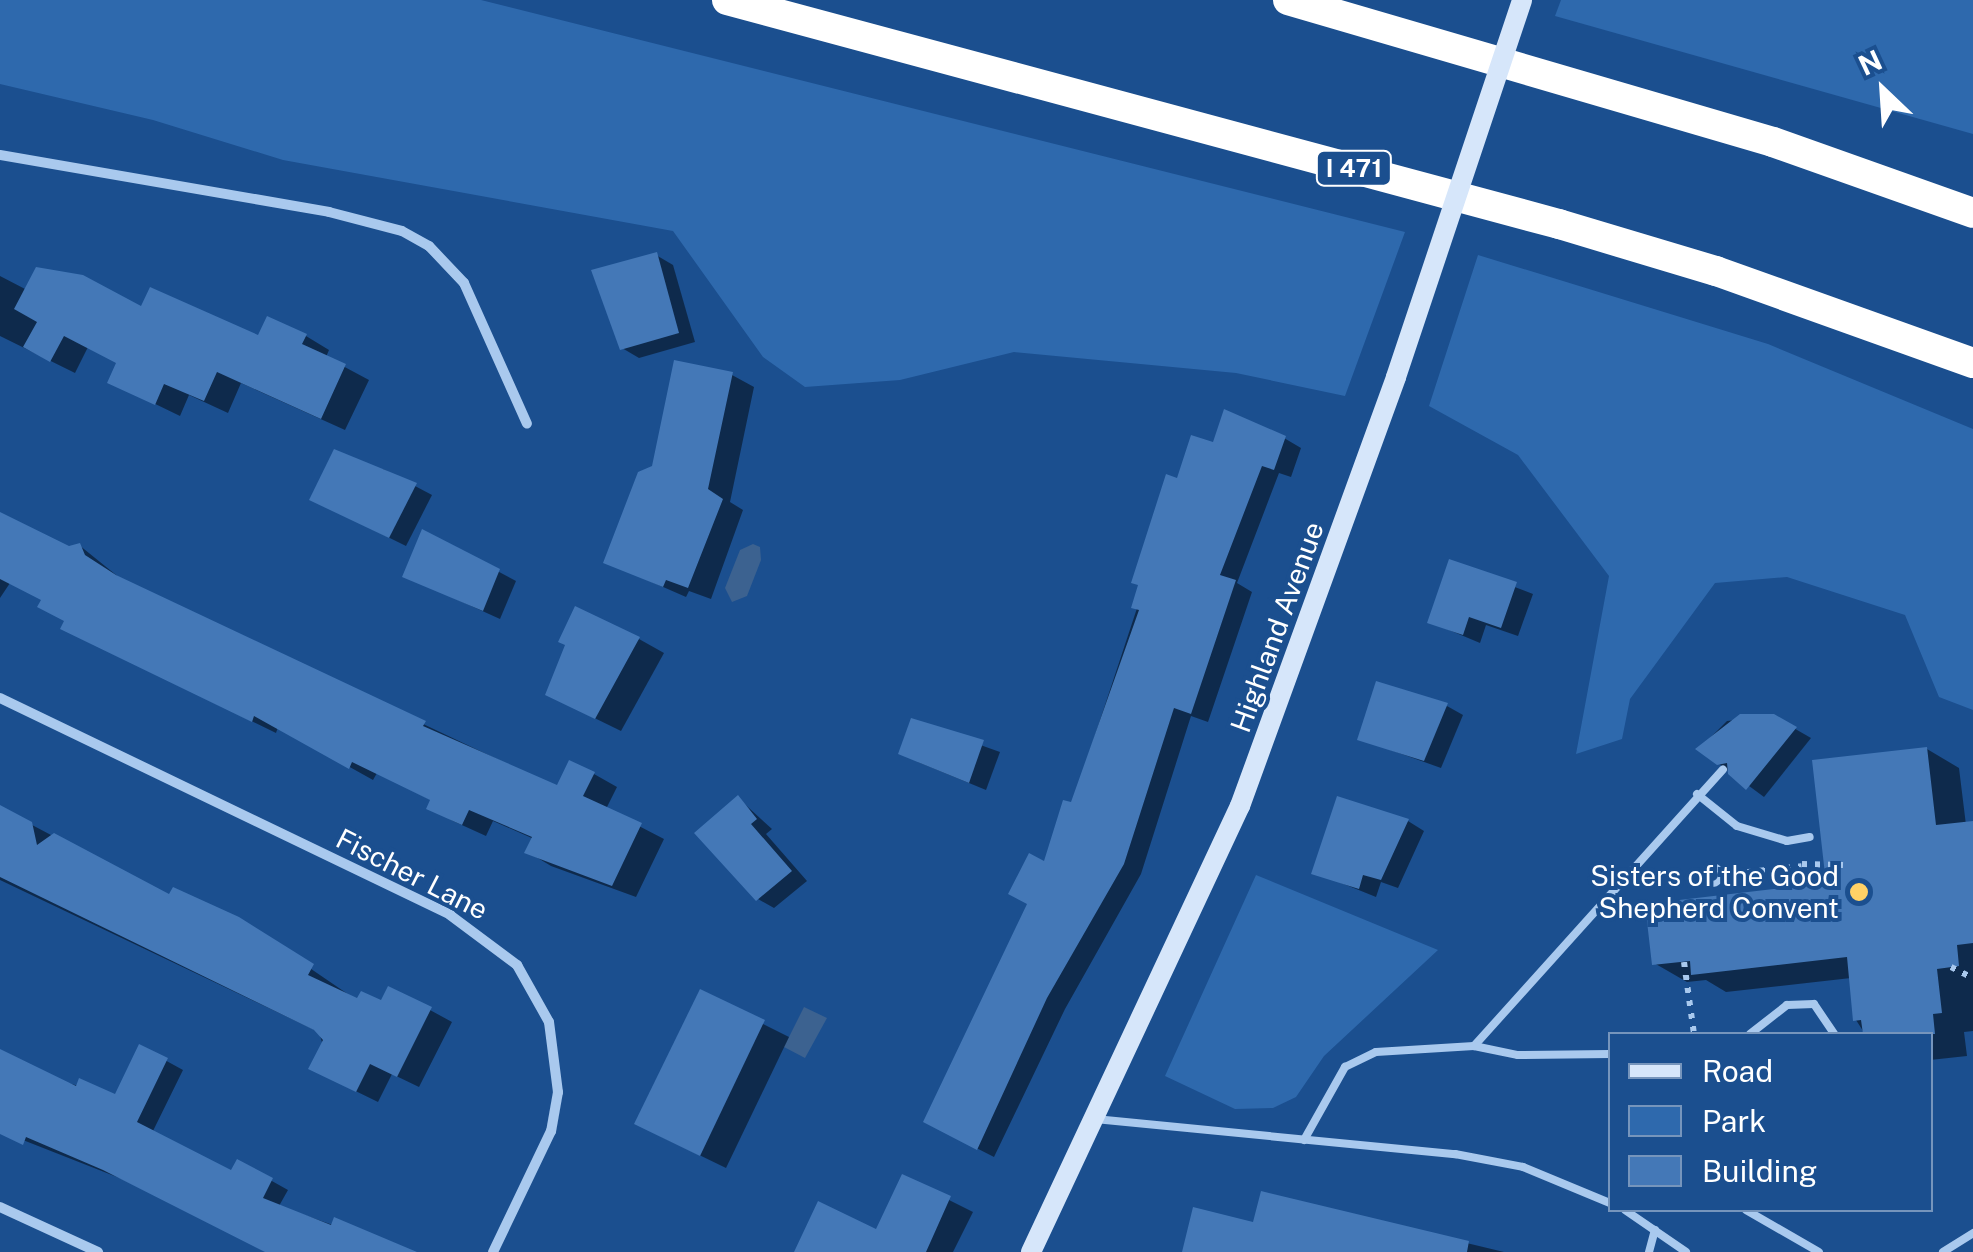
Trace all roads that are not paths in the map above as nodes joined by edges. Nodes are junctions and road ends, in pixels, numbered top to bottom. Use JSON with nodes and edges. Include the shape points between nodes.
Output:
{"nodes":[{"id":1,"x":728,"y":0,"type":"edge"},
{"id":2,"x":1288,"y":0,"type":"edge"},
{"id":3,"x":1522,"y":0,"type":"edge"},
{"id":4,"x":0,"y":155,"type":"edge"},
{"id":5,"x":1973,"y":213,"type":"edge"},
{"id":6,"x":1973,"y":363,"type":"edge"},
{"id":7,"x":526,"y":424,"type":"dead end"},
{"id":8,"x":0,"y":698,"type":"edge"},
{"id":9,"x":1722,"y":769,"type":"dead end"},
{"id":10,"x":1697,"y":794,"type":"junction"},
{"id":11,"x":1810,"y":837,"type":"dead end"},
{"id":12,"x":1753,"y":1032,"type":"edge"},
{"id":13,"x":1833,"y":1032,"type":"edge"},
{"id":14,"x":1474,"y":1046,"type":"junction"},
{"id":15,"x":1608,"y":1054,"type":"edge"},
{"id":16,"x":1095,"y":1119,"type":"junction"},
{"id":17,"x":1304,"y":1140,"type":"junction"},
{"id":18,"x":1608,"y":1203,"type":"edge"},
{"id":19,"x":0,"y":1207,"type":"edge"},
{"id":20,"x":1629,"y":1212,"type":"edge"},
{"id":21,"x":1749,"y":1212,"type":"edge"},
{"id":22,"x":1655,"y":1230,"type":"junction"},
{"id":23,"x":1973,"y":1233,"type":"edge"},
{"id":24,"x":98,"y":1252,"type":"edge"},
{"id":25,"x":494,"y":1252,"type":"edge"},
{"id":26,"x":1031,"y":1252,"type":"edge"},
{"id":27,"x":1649,"y":1252,"type":"edge"},
{"id":28,"x":1686,"y":1252,"type":"edge"},
{"id":29,"x":1818,"y":1252,"type":"edge"},
{"id":30,"x":1943,"y":1252,"type":"edge"}],
"edges":[{"from":1,"to":6,"type":"highway","number":"I 471","via":[[1559,224],[1716,271]]},
{"from":2,"to":5,"type":"highway","via":[[1773,142]]},
{"from":3,"to":16,"type":"street","name":"Highland Avenue","bridge":true,"via":[[1396,377],[1240,806]]},
{"from":4,"to":7,"type":"street","via":[[330,212],[402,232],[429,246],[464,283]]},
{"from":8,"to":25,"type":"street","name":"Fischer Lane","via":[[450,915],[517,965],[550,1022],[558,1092],[550,1131]]},
{"from":9,"to":10,"type":"lane"},
{"from":10,"to":11,"type":"lane","via":[[1737,826],[1788,841]]},
{"from":10,"to":14,"type":"lane"},
{"from":12,"to":13,"type":"lane","via":[[1787,1006],[1814,1004]]},
{"from":14,"to":15,"type":"lane","via":[[1518,1055]]},
{"from":14,"to":17,"type":"lane","via":[[1376,1052],[1345,1067]]},
{"from":16,"to":17,"type":"lane"},
{"from":16,"to":26,"type":"street","name":"Highland Avenue"},
{"from":17,"to":18,"type":"lane","via":[[1523,1167]]},
{"from":19,"to":24,"type":"street"},
{"from":20,"to":22,"type":"lane"},
{"from":21,"to":29,"type":"lane"},
{"from":22,"to":27,"type":"lane"},
{"from":22,"to":28,"type":"lane"},
{"from":23,"to":30,"type":"lane"}]}
